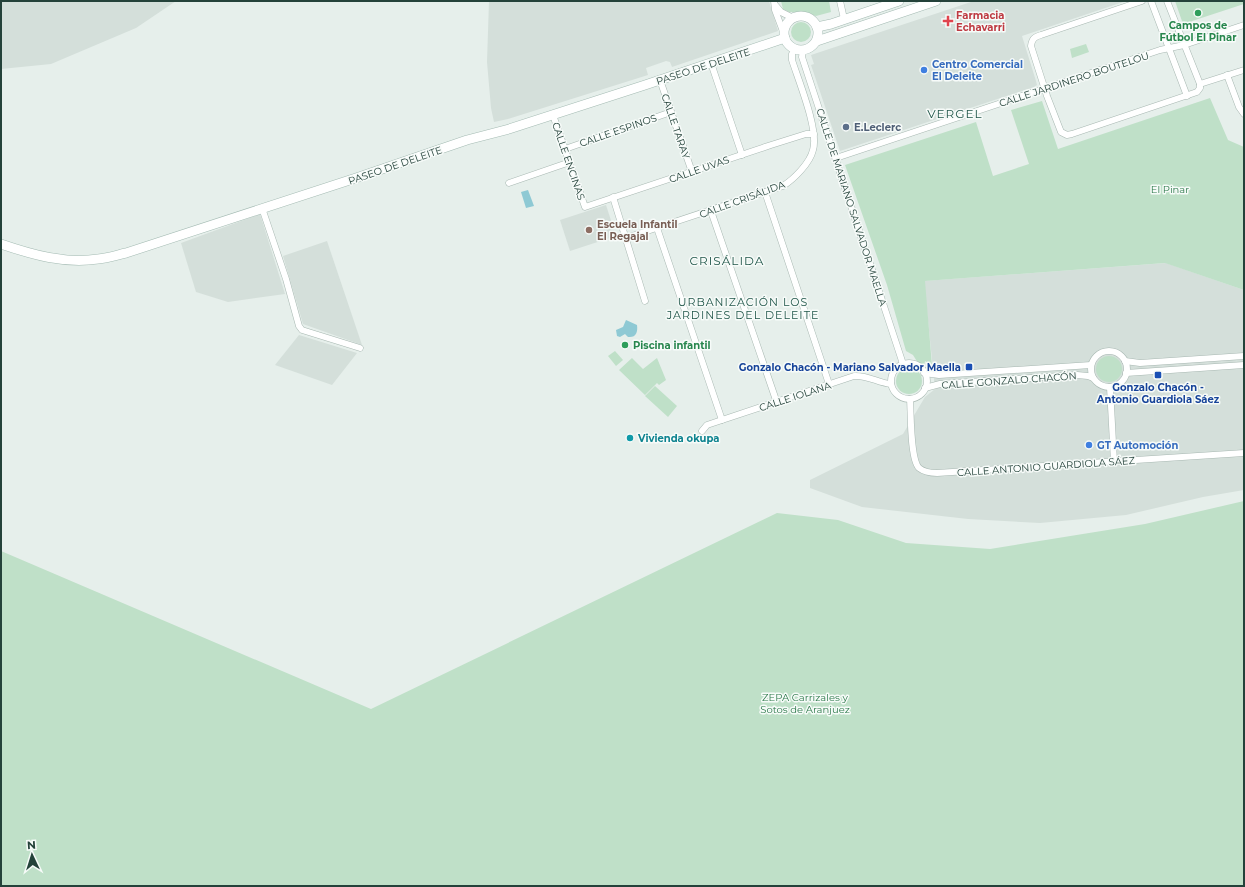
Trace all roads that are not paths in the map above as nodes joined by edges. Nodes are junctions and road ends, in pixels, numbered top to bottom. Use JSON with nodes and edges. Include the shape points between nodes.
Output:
{"nodes":[{"id":1,"x":840,"y":1,"type":"edge"},
{"id":2,"x":899,"y":1,"type":"edge"},
{"id":3,"x":936,"y":1,"type":"edge"},
{"id":4,"x":1142,"y":1,"type":"edge"},
{"id":5,"x":1150,"y":1,"type":"edge"},
{"id":6,"x":1167,"y":1,"type":"edge"},
{"id":7,"x":774,"y":2,"type":"edge"},
{"id":8,"x":792,"y":18,"type":"junction"},
{"id":9,"x":844,"y":19,"type":"junction"},
{"id":10,"x":1244,"y":25,"type":"edge"},
{"id":11,"x":817,"y":26,"type":"junction"},
{"id":12,"x":784,"y":36,"type":"junction"},
{"id":13,"x":817,"y":40,"type":"junction"},
{"id":14,"x":1184,"y":45,"type":"junction"},
{"id":15,"x":1168,"y":47,"type":"junction"},
{"id":16,"x":799,"y":50,"type":"junction"},
{"id":17,"x":711,"y":63,"type":"junction"},
{"id":18,"x":1244,"y":70,"type":"edge"},
{"id":19,"x":1227,"y":75,"type":"junction"},
{"id":20,"x":660,"y":80,"type":"junction"},
{"id":21,"x":1200,"y":84,"type":"junction"},
{"id":22,"x":1045,"y":88,"type":"junction"},
{"id":23,"x":1187,"y":96,"type":"junction"},
{"id":24,"x":672,"y":112,"type":"junction"},
{"id":25,"x":1244,"y":114,"type":"edge"},
{"id":26,"x":553,"y":115,"type":"junction"},
{"id":27,"x":814,"y":134,"type":"junction"},
{"id":28,"x":565,"y":149,"type":"junction"},
{"id":29,"x":742,"y":155,"type":"junction"},
{"id":30,"x":836,"y":158,"type":"junction"},
{"id":31,"x":570,"y":162,"type":"junction"},
{"id":32,"x":692,"y":172,"type":"junction"},
{"id":33,"x":509,"y":183,"type":"dead end"},
{"id":34,"x":765,"y":192,"type":"junction"},
{"id":35,"x":613,"y":197,"type":"junction"},
{"id":36,"x":585,"y":207,"type":"joint"},
{"id":37,"x":262,"y":208,"type":"junction"},
{"id":38,"x":711,"y":210,"type":"junction"},
{"id":39,"x":657,"y":228,"type":"junction"},
{"id":40,"x":626,"y":238,"type":"junction"},
{"id":41,"x":1,"y":244,"type":"edge"},
{"id":42,"x":645,"y":301,"type":"dead end"},
{"id":43,"x":360,"y":348,"type":"dead end"},
{"id":44,"x":1244,"y":356,"type":"edge"},
{"id":45,"x":1124,"y":361,"type":"junction"},
{"id":46,"x":903,"y":364,"type":"junction"},
{"id":47,"x":1092,"y":365,"type":"junction"},
{"id":48,"x":1244,"y":365,"type":"edge"},
{"id":49,"x":924,"y":373,"type":"junction"},
{"id":50,"x":1126,"y":373,"type":"junction"},
{"id":51,"x":1093,"y":378,"type":"junction"},
{"id":52,"x":829,"y":384,"type":"junction"},
{"id":53,"x":891,"y":384,"type":"junction"},
{"id":54,"x":1110,"y":387,"type":"junction"},
{"id":55,"x":925,"y":388,"type":"junction"},
{"id":56,"x":910,"y":399,"type":"junction"},
{"id":57,"x":777,"y":403,"type":"junction"},
{"id":58,"x":722,"y":420,"type":"junction"},
{"id":59,"x":702,"y":431,"type":"dead end"},
{"id":60,"x":1244,"y":454,"type":"edge"},
{"id":61,"x":1114,"y":462,"type":"junction"}],
"edges":[{"from":1,"to":9,"type":"street"},
{"from":2,"to":9,"type":"main road"},
{"from":3,"to":13,"type":"main road"},
{"from":4,"to":22,"type":"street","via":[[1035,37],[1032,46]]},
{"from":5,"to":15,"type":"street"},
{"from":6,"to":14,"type":"street"},
{"from":7,"to":8,"type":"street","via":[[780,12]]},
{"from":7,"to":12,"type":"street"},
{"from":8,"to":11,"type":"main road","via":[[804,16],[810,18]]},
{"from":8,"to":12,"type":"main road","via":[[786,25]]},
{"from":9,"to":11,"type":"main road"},
{"from":10,"to":14,"type":"street","name":"CALLE JARDINERO BOUTELOU"},
{"from":11,"to":13,"type":"main road"},
{"from":12,"to":16,"type":"main road","via":[[787,43]]},
{"from":12,"to":17,"type":"main road","name":"PASEO DE DELEITE"},
{"from":13,"to":16,"type":"main road","via":[[812,46]]},
{"from":14,"to":15,"type":"street","name":"CALLE JARDINERO BOUTELOU"},
{"from":14,"to":21,"type":"street"},
{"from":15,"to":22,"type":"street","name":"CALLE JARDINERO BOUTELOU"},
{"from":15,"to":23,"type":"street"},
{"from":16,"to":27,"type":"street","name":"CALLE CRISÁLIDA","via":[[792,54],[792,60]]},
{"from":16,"to":30,"type":"street","name":"CALLE DE MARIANO SALVADOR MAELLA"},
{"from":17,"to":20,"type":"main road","name":"PASEO DE DELEITE"},
{"from":17,"to":29,"type":"street"},
{"from":18,"to":19,"type":"street"},
{"from":19,"to":21,"type":"street"},
{"from":19,"to":25,"type":"street"},
{"from":20,"to":24,"type":"street","name":"CALLE TARAY"},
{"from":20,"to":26,"type":"main road","name":"PASEO DE DELEITE"},
{"from":21,"to":23,"type":"street","via":[[1197,92]]},
{"from":22,"to":23,"type":"street","via":[[1059,129],[1064,134],[1072,134]]},
{"from":22,"to":30,"type":"street","name":"CALLE JARDINERO BOUTELOU"},
{"from":24,"to":28,"type":"street","name":"CALLE ESPINOS"},
{"from":24,"to":32,"type":"street","name":"CALLE TARAY"},
{"from":26,"to":28,"type":"street","name":"CALLE ENCINAS"},
{"from":26,"to":37,"type":"main road","name":"PASEO DE DELEITE","via":[[467,140]]},
{"from":27,"to":29,"type":"street","name":"CALLE UVAS","via":[[806,134]]},
{"from":27,"to":34,"type":"street","name":"CALLE CRISÁLIDA","via":[[813,151],[797,174],[784,186]]},
{"from":28,"to":31,"type":"street","name":"CALLE ENCINAS"},
{"from":29,"to":32,"type":"street","name":"CALLE UVAS"},
{"from":30,"to":46,"type":"street","name":"CALLE DE MARIANO SALVADOR MAELLA"},
{"from":31,"to":33,"type":"street"},
{"from":31,"to":36,"type":"street","name":"CALLE ENCINAS"},
{"from":32,"to":35,"type":"street","name":"CALLE UVAS"},
{"from":34,"to":38,"type":"street","name":"CALLE CRISÁLIDA"},
{"from":34,"to":52,"type":"street"},
{"from":35,"to":36,"type":"street","name":"CALLE UVAS"},
{"from":35,"to":40,"type":"street"},
{"from":37,"to":41,"type":"main road","name":"PASEO DE DELEITE","via":[[157,244],[98,260],[56,260]]},
{"from":37,"to":43,"type":"street","via":[[299,326],[302,330]]},
{"from":38,"to":39,"type":"street","name":"CALLE CRISÁLIDA"},
{"from":38,"to":57,"type":"street"},
{"from":39,"to":40,"type":"street","name":"CALLE CRISÁLIDA"},
{"from":39,"to":58,"type":"street"},
{"from":40,"to":42,"type":"street"},
{"from":44,"to":45,"type":"street","via":[[1140,363]]},
{"from":45,"to":47,"type":"street","via":[[1118,354],[1108,352],[1097,356]]},
{"from":45,"to":50,"type":"street"},
{"from":46,"to":49,"type":"street","via":[[918,366]]},
{"from":46,"to":53,"type":"street","via":[[895,370]]},
{"from":47,"to":49,"type":"street","name":"CALLE GONZALO CHACÓN","via":[[939,375]]},
{"from":47,"to":51,"type":"street"},
{"from":48,"to":50,"type":"street"},
{"from":49,"to":55,"type":"street"},
{"from":50,"to":54,"type":"street","via":[[1119,384]]},
{"from":51,"to":54,"type":"street","via":[[1100,385]]},
{"from":51,"to":55,"type":"street","name":"CALLE GONZALO CHACÓN","via":[[1077,375],[940,384]]},
{"from":52,"to":53,"type":"street","name":"CALLE IOLANA","via":[[854,376]]},
{"from":52,"to":57,"type":"street","name":"CALLE IOLANA"},
{"from":53,"to":56,"type":"street","via":[[896,393]]},
{"from":54,"to":61,"type":"street"},
{"from":55,"to":56,"type":"street","via":[[919,395]]},
{"from":56,"to":61,"type":"street","name":"CALLE ANTONIO GUARDIOLA SÁEZ","via":[[913,454],[916,464],[928,472]]},
{"from":57,"to":58,"type":"street","name":"CALLE IOLANA"},
{"from":58,"to":59,"type":"street","name":"CALLE IOLANA","via":[[707,425]]},
{"from":60,"to":61,"type":"street","name":"CALLE ANTONIO GUARDIOLA SÁEZ"}]}
